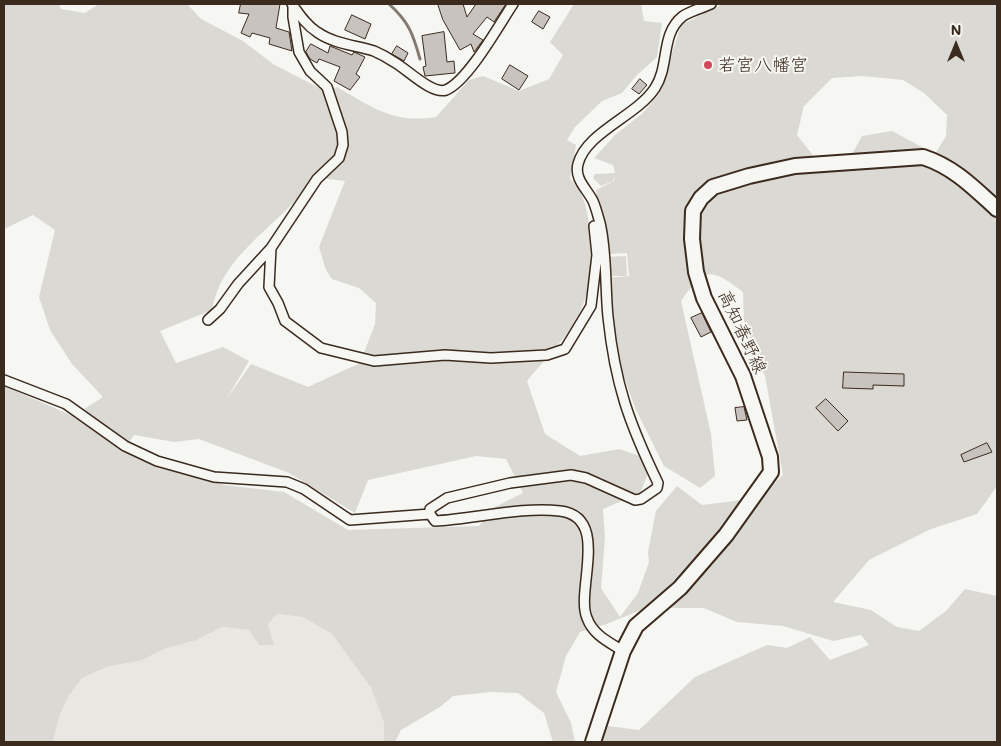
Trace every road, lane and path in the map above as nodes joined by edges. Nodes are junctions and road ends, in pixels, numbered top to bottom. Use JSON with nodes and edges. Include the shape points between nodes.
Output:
{"nodes":[{"id":1,"x":513,"y":4,"type":"edge"},
{"id":2,"x":711,"y":4,"type":"edge"},
{"id":3,"x":293,"y":5,"type":"edge"},
{"id":4,"x":593,"y":201,"type":"junction"},
{"id":5,"x":997,"y":210,"type":"edge"},
{"id":6,"x":271,"y":248,"type":"junction"},
{"id":7,"x":208,"y":320,"type":"dead end"},
{"id":8,"x":4,"y":380,"type":"edge"},
{"id":9,"x":430,"y":514,"type":"junction"},
{"id":10,"x":623,"y":650,"type":"junction"},
{"id":11,"x":593,"y":742,"type":"edge"}],
"edges":[{"from":1,"to":3,"type":"street","via":[[465,73],[455,85],[443,91],[428,87],[409,71],[376,52],[333,41],[317,32]]},
{"from":2,"to":4,"type":"street","via":[[685,15],[674,25],[668,36],[663,70],[656,87],[644,102],[590,143],[578,164],[578,179]]},
{"from":3,"to":6,"type":"street","via":[[299,52],[310,71],[327,87],[343,145],[339,158],[317,179]]},
{"from":4,"to":6,"type":"street","via":[[597,256],[591,306],[565,349],[547,355],[491,358],[445,355],[374,361],[321,348],[285,321],[269,287]]},
{"from":4,"to":9,"type":"street","via":[[600,224],[615,368],[634,434],[658,482],[657,488],[635,500],[586,478],[548,477],[448,498],[430,509]]},
{"from":5,"to":10,"type":"main road","name":"高知春野線","via":[[963,177],[941,163],[923,157],[795,166],[713,187],[701,198],[693,211],[696,272],[704,298],[743,376],[770,457],[771,472],[726,534],[680,588],[636,626]]},
{"from":6,"to":7,"type":"street"},
{"from":8,"to":9,"type":"street","via":[[66,404],[125,446],[157,460],[214,477],[287,482],[304,489],[350,520]]},
{"from":9,"to":10,"type":"street","via":[[435,521],[531,511],[562,511],[577,518],[590,553],[586,618],[595,632]]},
{"from":10,"to":11,"type":"main road","name":"高知春野線"}]}
